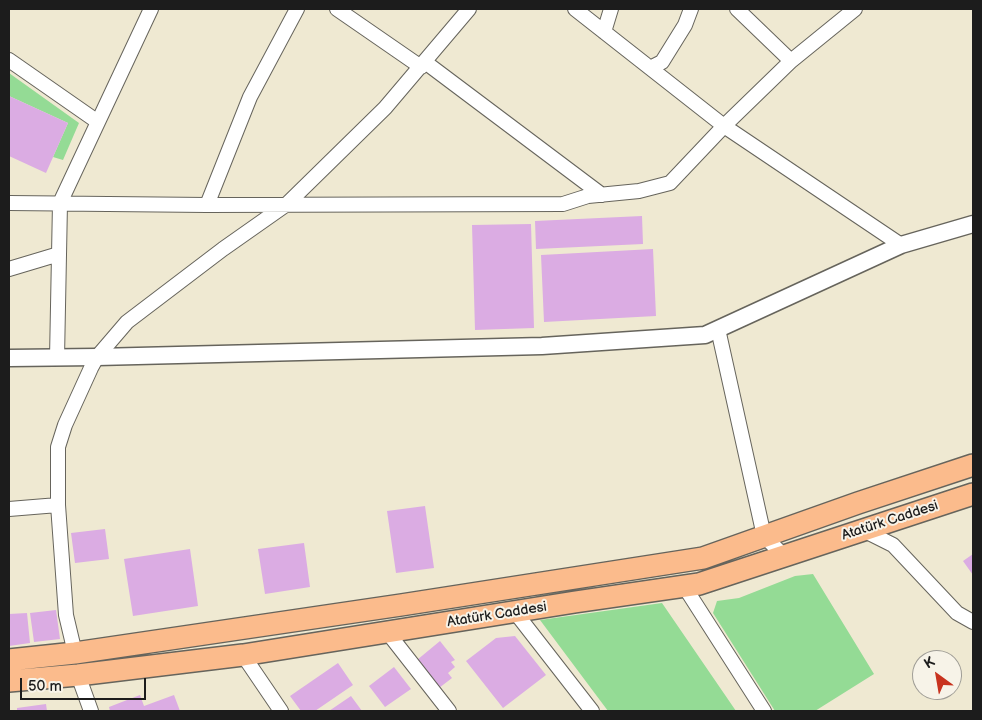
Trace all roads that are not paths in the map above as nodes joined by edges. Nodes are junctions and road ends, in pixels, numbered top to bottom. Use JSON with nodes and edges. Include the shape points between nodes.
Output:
{"nodes":[{"id":1,"x":151,"y":9,"type":"edge"},
{"id":2,"x":297,"y":9,"type":"edge"},
{"id":3,"x":337,"y":9,"type":"edge"},
{"id":4,"x":469,"y":9,"type":"edge"},
{"id":5,"x":575,"y":9,"type":"edge"},
{"id":6,"x":611,"y":9,"type":"edge"},
{"id":7,"x":691,"y":9,"type":"edge"},
{"id":8,"x":737,"y":9,"type":"edge"},
{"id":9,"x":855,"y":9,"type":"edge"},
{"id":10,"x":604,"y":32,"type":"junction"},
{"id":11,"x":9,"y":60,"type":"edge"},
{"id":12,"x":791,"y":61,"type":"junction"},
{"id":13,"x":423,"y":64,"type":"junction"},
{"id":14,"x":650,"y":68,"type":"junction"},
{"id":15,"x":98,"y":122,"type":"junction"},
{"id":16,"x":724,"y":126,"type":"junction"},
{"id":17,"x":602,"y":194,"type":"junction"},
{"id":18,"x":9,"y":203,"type":"edge"},
{"id":19,"x":60,"y":203,"type":"junction"},
{"id":20,"x":287,"y":204,"type":"junction"},
{"id":21,"x":207,"y":206,"type":"junction"},
{"id":22,"x":973,"y":224,"type":"edge"},
{"id":23,"x":901,"y":246,"type":"junction"},
{"id":24,"x":59,"y":254,"type":"junction"},
{"id":25,"x":9,"y":269,"type":"edge"},
{"id":26,"x":718,"y":329,"type":"junction"},
{"id":27,"x":97,"y":357,"type":"junction"},
{"id":28,"x":9,"y":358,"type":"edge"},
{"id":29,"x":57,"y":358,"type":"junction"},
{"id":30,"x":973,"y":464,"type":"edge"},
{"id":31,"x":973,"y":494,"type":"edge"},
{"id":32,"x":58,"y":505,"type":"junction"},
{"id":33,"x":9,"y":509,"type":"edge"},
{"id":34,"x":863,"y":530,"type":"junction"},
{"id":35,"x":764,"y":536,"type":"junction"},
{"id":36,"x":784,"y":556,"type":"junction"},
{"id":37,"x":684,"y":586,"type":"junction"},
{"id":38,"x":515,"y":612,"type":"junction"},
{"id":39,"x":973,"y":622,"type":"edge"},
{"id":40,"x":388,"y":633,"type":"junction"},
{"id":41,"x":75,"y":653,"type":"junction"},
{"id":42,"x":243,"y":655,"type":"junction"},
{"id":43,"x":9,"y":660,"type":"edge"},
{"id":44,"x":78,"y":675,"type":"junction"},
{"id":45,"x":9,"y":681,"type":"edge"},
{"id":46,"x":90,"y":711,"type":"edge"},
{"id":47,"x":281,"y":711,"type":"edge"},
{"id":48,"x":449,"y":711,"type":"edge"},
{"id":49,"x":592,"y":711,"type":"edge"},
{"id":50,"x":764,"y":711,"type":"edge"}],
"edges":[{"from":1,"to":15,"type":"street"},
{"from":2,"to":21,"type":"street","via":[[250,96]]},
{"from":3,"to":13,"type":"street"},
{"from":4,"to":13,"type":"street"},
{"from":5,"to":10,"type":"street"},
{"from":6,"to":10,"type":"street"},
{"from":7,"to":14,"type":"street","via":[[685,26],[662,62]]},
{"from":8,"to":12,"type":"street"},
{"from":9,"to":12,"type":"street"},
{"from":10,"to":14,"type":"street"},
{"from":11,"to":15,"type":"street"},
{"from":12,"to":16,"type":"street"},
{"from":13,"to":17,"type":"street"},
{"from":13,"to":20,"type":"street","via":[[385,108]]},
{"from":14,"to":16,"type":"street"},
{"from":15,"to":19,"type":"street"},
{"from":16,"to":17,"type":"street","via":[[670,183],[638,191]]},
{"from":16,"to":23,"type":"street"},
{"from":17,"to":20,"type":"street","via":[[563,204]]},
{"from":18,"to":19,"type":"street"},
{"from":19,"to":21,"type":"street"},
{"from":19,"to":24,"type":"street"},
{"from":20,"to":21,"type":"street"},
{"from":20,"to":27,"type":"street","via":[[127,322]]},
{"from":22,"to":23,"type":"street"},
{"from":23,"to":26,"type":"street"},
{"from":24,"to":25,"type":"street"},
{"from":24,"to":29,"type":"street"},
{"from":26,"to":27,"type":"street","via":[[706,335],[542,346]]},
{"from":26,"to":35,"type":"street"},
{"from":27,"to":29,"type":"street"},
{"from":27,"to":32,"type":"street","via":[[58,447]]},
{"from":28,"to":29,"type":"street"},
{"from":30,"to":35,"type":"main road"},
{"from":31,"to":34,"type":"main road","name":"Atatürk Caddesi"},
{"from":32,"to":33,"type":"street"},
{"from":32,"to":41,"type":"street","via":[[66,616]]},
{"from":34,"to":36,"type":"main road","name":"Atatürk Caddesi"},
{"from":34,"to":39,"type":"street","via":[[893,546],[957,613]]},
{"from":35,"to":36,"type":"street"},
{"from":35,"to":41,"type":"main road","via":[[703,558]]},
{"from":36,"to":37,"type":"main road","name":"Atatürk Caddesi"},
{"from":37,"to":38,"type":"main road","name":"Atatürk Caddesi"},
{"from":37,"to":50,"type":"street"},
{"from":38,"to":40,"type":"main road","name":"Atatürk Caddesi"},
{"from":38,"to":49,"type":"street"},
{"from":40,"to":42,"type":"main road","name":"Atatürk Caddesi"},
{"from":40,"to":48,"type":"street"},
{"from":41,"to":43,"type":"main road"},
{"from":42,"to":44,"type":"main road","name":"Atatürk Caddesi"},
{"from":42,"to":47,"type":"street"},
{"from":44,"to":45,"type":"main road","name":"Atatürk Caddesi"},
{"from":44,"to":46,"type":"street"}]}
